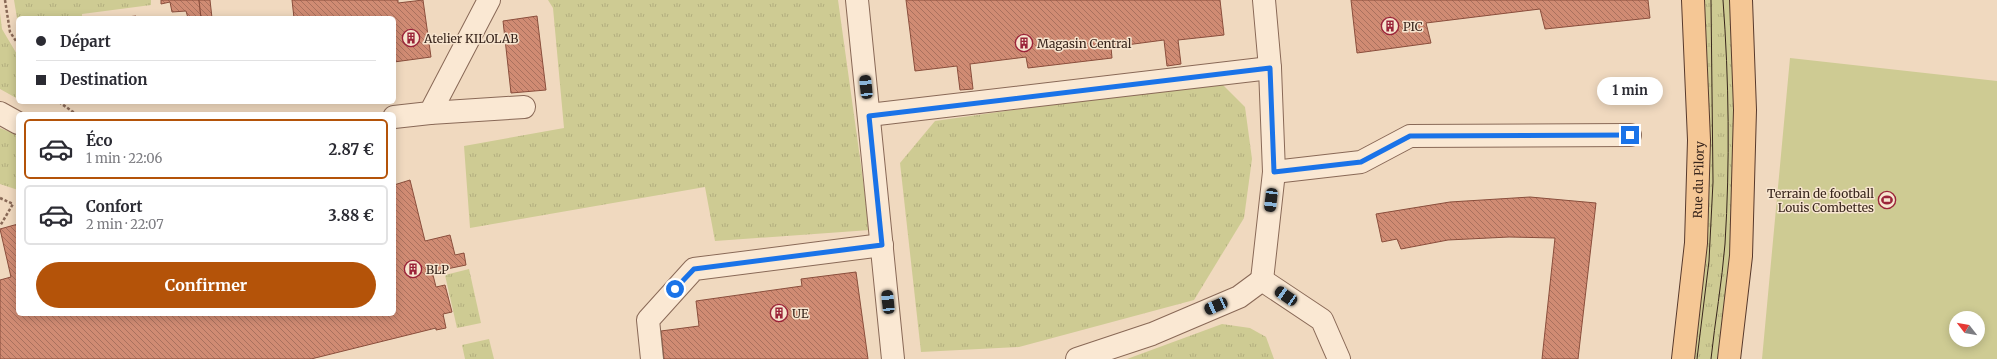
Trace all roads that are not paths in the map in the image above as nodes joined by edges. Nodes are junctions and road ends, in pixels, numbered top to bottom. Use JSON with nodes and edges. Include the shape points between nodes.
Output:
{"nodes":[{"id":1,"x":489,"y":0,"type":"edge"},
{"id":2,"x":857,"y":0,"type":"edge"},
{"id":3,"x":1264,"y":0,"type":"edge"},
{"id":4,"x":1693,"y":0,"type":"edge"},
{"id":5,"x":1741,"y":0,"type":"edge"},
{"id":6,"x":1270,"y":68,"type":"junction"},
{"id":7,"x":524,"y":107,"type":"dead end"},
{"id":8,"x":0,"y":113,"type":"edge"},
{"id":9,"x":430,"y":113,"type":"junction"},
{"id":10,"x":869,"y":116,"type":"junction"},
{"id":11,"x":396,"y":117,"type":"edge"},
{"id":12,"x":16,"y":122,"type":"edge"},
{"id":13,"x":1630,"y":135,"type":"dead end"},
{"id":14,"x":1274,"y":172,"type":"junction"},
{"id":15,"x":882,"y":245,"type":"junction"},
{"id":16,"x":1262,"y":280,"type":"junction"},
{"id":17,"x":652,"y":359,"type":"edge"},
{"id":18,"x":893,"y":359,"type":"edge"},
{"id":19,"x":1078,"y":359,"type":"edge"},
{"id":20,"x":1339,"y":359,"type":"edge"},
{"id":21,"x":1683,"y":359,"type":"edge"},
{"id":22,"x":1729,"y":359,"type":"edge"}],
"edges":[{"from":1,"to":9,"type":"lane"},
{"from":2,"to":10,"type":"lane"},
{"from":3,"to":6,"type":"lane"},
{"from":4,"to":21,"type":"main road","name":"Rue du Pilory","via":[[1699,148],[1696,243]]},
{"from":5,"to":22,"type":"main road","via":[[1745,110],[1741,256]]},
{"from":6,"to":10,"type":"lane"},
{"from":6,"to":14,"type":"lane"},
{"from":7,"to":9,"type":"lane"},
{"from":8,"to":12,"type":"lane"},
{"from":9,"to":11,"type":"lane"},
{"from":10,"to":15,"type":"lane"},
{"from":13,"to":14,"type":"lane","via":[[1410,136],[1361,162]]},
{"from":14,"to":16,"type":"lane"},
{"from":15,"to":17,"type":"lane","via":[[694,269],[648,320]]},
{"from":15,"to":18,"type":"lane"},
{"from":16,"to":19,"type":"lane","via":[[1239,297],[1152,334]]},
{"from":16,"to":20,"type":"lane","via":[[1322,320]]}]}
